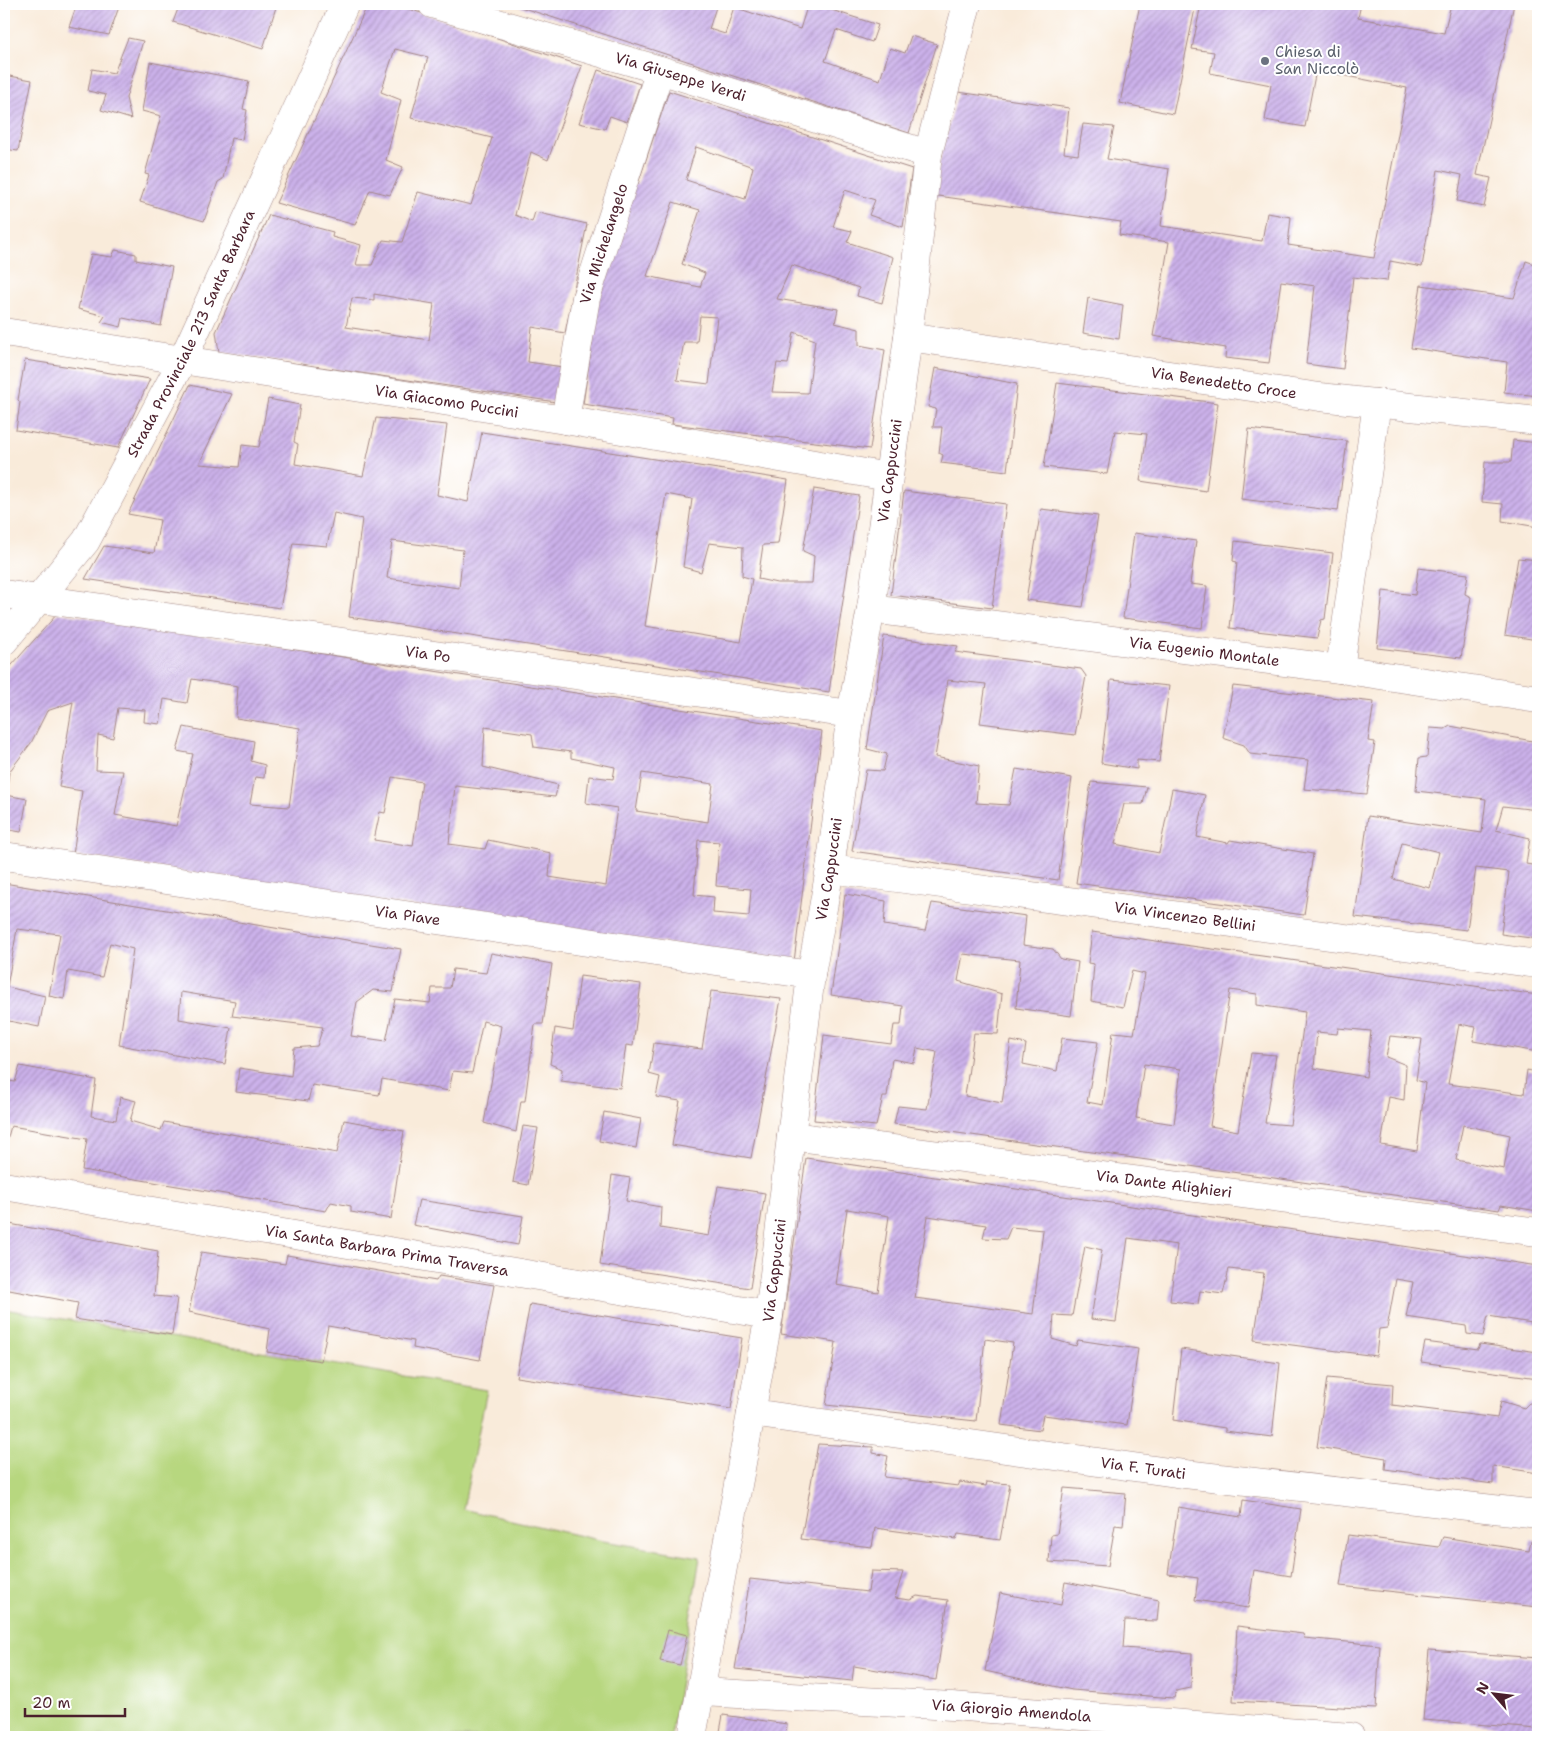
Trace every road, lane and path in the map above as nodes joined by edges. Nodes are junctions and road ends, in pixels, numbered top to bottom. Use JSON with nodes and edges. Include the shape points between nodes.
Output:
{"nodes":[{"id":1,"x":345,"y":4,"type":"edge"},
{"id":2,"x":432,"y":4,"type":"edge"},
{"id":3,"x":967,"y":4,"type":"edge"},
{"id":4,"x":660,"y":70,"type":"junction"},
{"id":5,"x":928,"y":154,"type":"junction"},
{"id":6,"x":4,"y":332,"type":"edge"},
{"id":7,"x":908,"y":337,"type":"junction"},
{"id":8,"x":183,"y":359,"type":"junction"},
{"id":9,"x":1377,"y":403,"type":"junction"},
{"id":10,"x":565,"y":420,"type":"junction"},
{"id":11,"x":1538,"y":421,"type":"edge"},
{"id":12,"x":888,"y":478,"type":"junction"},
{"id":13,"x":4,"y":594,"type":"edge"},
{"id":14,"x":38,"y":599,"type":"junction"},
{"id":15,"x":871,"y":609,"type":"junction"},
{"id":16,"x":4,"y":641,"type":"edge"},
{"id":17,"x":1340,"y":669,"type":"junction"},
{"id":18,"x":1538,"y":698,"type":"edge"},
{"id":19,"x":851,"y":714,"type":"junction"},
{"id":20,"x":4,"y":856,"type":"edge"},
{"id":21,"x":830,"y":869,"type":"junction"},
{"id":22,"x":1538,"y":964,"type":"edge"},
{"id":23,"x":811,"y":975,"type":"junction"},
{"id":24,"x":791,"y":1136,"type":"junction"},
{"id":25,"x":4,"y":1186,"type":"edge"},
{"id":26,"x":1538,"y":1232,"type":"edge"},
{"id":27,"x":769,"y":1315,"type":"junction"},
{"id":28,"x":751,"y":1413,"type":"junction"},
{"id":29,"x":1538,"y":1514,"type":"edge"},
{"id":30,"x":700,"y":1692,"type":"junction"},
{"id":31,"x":692,"y":1737,"type":"edge"},
{"id":32,"x":1352,"y":1737,"type":"edge"}],
"edges":[{"from":1,"to":8,"type":"street","name":"Strada Provinciale 213 Santa Barbara"},
{"from":2,"to":4,"type":"street","name":"Via Giuseppe Verdi"},
{"from":3,"to":5,"type":"street","name":"Via Cappuccini"},
{"from":4,"to":5,"type":"street","name":"Via Giuseppe Verdi"},
{"from":4,"to":10,"type":"street","name":"Via Michelangelo","via":[[586,298]]},
{"from":5,"to":7,"type":"street","name":"Via Cappuccini"},
{"from":6,"to":8,"type":"street","name":"Via Giacomo Puccini"},
{"from":7,"to":9,"type":"street","name":"Via Benedetto Croce"},
{"from":7,"to":12,"type":"street","name":"Via Cappuccini"},
{"from":8,"to":10,"type":"street","name":"Via Giacomo Puccini"},
{"from":8,"to":14,"type":"street","name":"Strada Provinciale 213 Santa Barbara","via":[[86,541]]},
{"from":9,"to":11,"type":"street","name":"Via Benedetto Croce"},
{"from":9,"to":17,"type":"street"},
{"from":10,"to":12,"type":"street","name":"Via Giacomo Puccini"},
{"from":12,"to":15,"type":"street","name":"Via Cappuccini"},
{"from":13,"to":14,"type":"street","name":"Via Po"},
{"from":14,"to":16,"type":"street","name":"Strada Provinciale 213 Santa Barbara"},
{"from":14,"to":19,"type":"street","name":"Via Po"},
{"from":15,"to":17,"type":"street","name":"Via Eugenio Montale"},
{"from":15,"to":19,"type":"street","name":"Via Cappuccini"},
{"from":17,"to":18,"type":"street","name":"Via Eugenio Montale"},
{"from":19,"to":21,"type":"street","name":"Via Cappuccini"},
{"from":20,"to":23,"type":"street","name":"Via Piave"},
{"from":21,"to":22,"type":"street","name":"Via Vincenzo Bellini"},
{"from":21,"to":23,"type":"street","name":"Via Cappuccini"},
{"from":23,"to":24,"type":"street","name":"Via Cappuccini"},
{"from":24,"to":26,"type":"street","name":"Via Dante Alighieri"},
{"from":24,"to":27,"type":"street","name":"Via Cappuccini"},
{"from":25,"to":27,"type":"street","name":"Via Santa Barbara Prima Traversa"},
{"from":27,"to":28,"type":"street","name":"Via Cappuccini"},
{"from":28,"to":29,"type":"street","name":"Via F. Turati","via":[[1176,1473]]},
{"from":28,"to":30,"type":"street","name":"Via Cappuccini"},
{"from":30,"to":31,"type":"street","name":"Via Cappuccini"},
{"from":30,"to":32,"type":"street","name":"Via Giorgio Amendola","via":[[952,1706]]}]}
